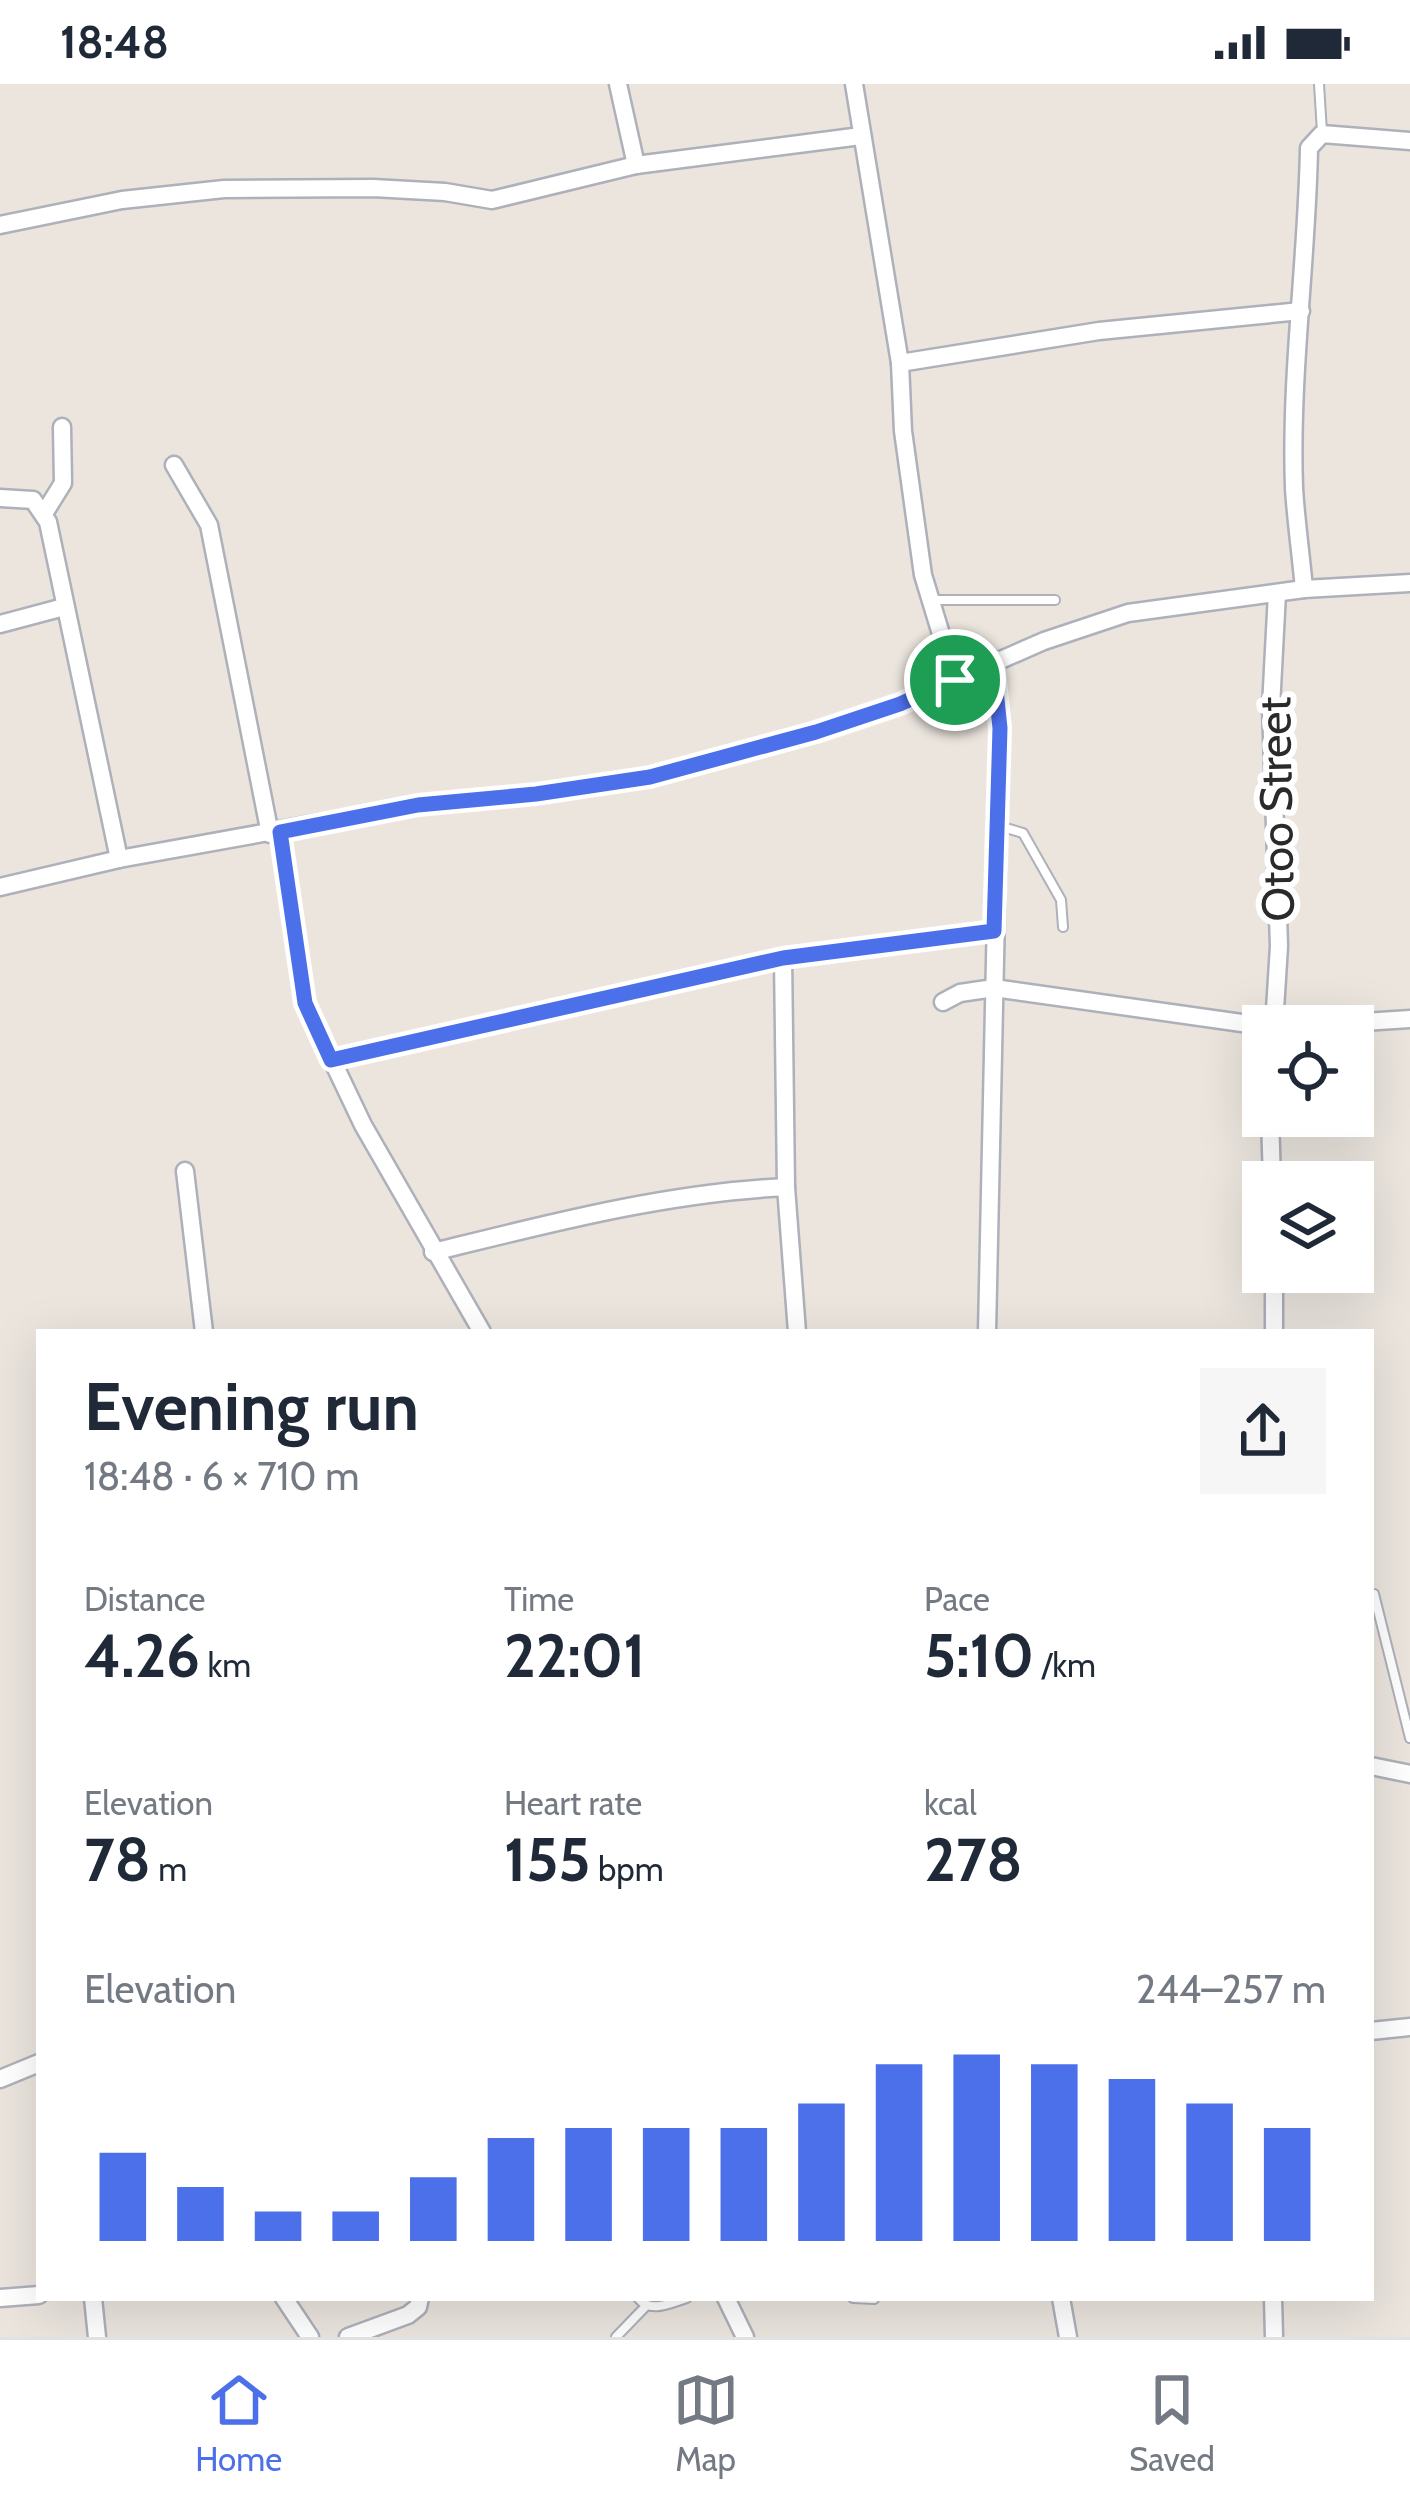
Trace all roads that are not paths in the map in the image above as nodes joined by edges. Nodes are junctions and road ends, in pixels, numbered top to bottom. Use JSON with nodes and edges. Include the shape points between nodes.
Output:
{"nodes":[{"id":1,"x":618,"y":84,"type":"edge"},
{"id":2,"x":854,"y":84,"type":"edge"},
{"id":3,"x":1319,"y":84,"type":"edge"},
{"id":4,"x":1322,"y":134,"type":"junction"},
{"id":5,"x":861,"y":136,"type":"junction"},
{"id":6,"x":1410,"y":141,"type":"edge"},
{"id":7,"x":635,"y":165,"type":"junction"},
{"id":8,"x":0,"y":225,"type":"edge"},
{"id":9,"x":1301,"y":311,"type":"junction"},
{"id":10,"x":900,"y":364,"type":"junction"},
{"id":11,"x":62,"y":427,"type":"dead end"},
{"id":12,"x":174,"y":465,"type":"dead end"},
{"id":13,"x":0,"y":498,"type":"edge"},
{"id":14,"x":45,"y":512,"type":"junction"},
{"id":15,"x":1410,"y":583,"type":"edge"},
{"id":16,"x":1304,"y":589,"type":"junction"},
{"id":17,"x":1277,"y":593,"type":"junction"},
{"id":18,"x":930,"y":600,"type":"junction"},
{"id":19,"x":1054,"y":600,"type":"dead end"},
{"id":20,"x":64,"y":607,"type":"junction"},
{"id":21,"x":0,"y":624,"type":"edge"},
{"id":22,"x":993,"y":662,"type":"junction"},
{"id":23,"x":955,"y":680,"type":"junction"},
{"id":24,"x":998,"y":826,"type":"junction"},
{"id":25,"x":275,"y":833,"type":"junction"},
{"id":26,"x":119,"y":860,"type":"junction"},
{"id":27,"x":0,"y":887,"type":"edge"},
{"id":28,"x":1063,"y":927,"type":"dead end"},
{"id":29,"x":994,"y":931,"type":"junction"},
{"id":30,"x":783,"y":958,"type":"junction"},
{"id":31,"x":994,"y":988,"type":"junction"},
{"id":32,"x":943,"y":1002,"type":"dead end"},
{"id":33,"x":1275,"y":1005,"type":"edge"},
{"id":34,"x":1410,"y":1019,"type":"edge"},
{"id":35,"x":1374,"y":1021,"type":"edge"},
{"id":36,"x":1242,"y":1023,"type":"edge"},
{"id":37,"x":331,"y":1060,"type":"junction"},
{"id":38,"x":185,"y":1171,"type":"dead end"},
{"id":39,"x":786,"y":1187,"type":"junction"},
{"id":40,"x":433,"y":1252,"type":"junction"},
{"id":41,"x":1274,"y":1293,"type":"edge"},
{"id":42,"x":205,"y":1329,"type":"edge"},
{"id":43,"x":477,"y":1329,"type":"edge"},
{"id":44,"x":796,"y":1329,"type":"edge"},
{"id":45,"x":987,"y":1329,"type":"edge"},
{"id":46,"x":1274,"y":1329,"type":"edge"},
{"id":47,"x":1374,"y":1594,"type":"edge"},
{"id":48,"x":1410,"y":1738,"type":"edge"},
{"id":49,"x":1374,"y":1767,"type":"edge"},
{"id":50,"x":1410,"y":1774,"type":"edge"},
{"id":51,"x":1410,"y":2027,"type":"edge"},
{"id":52,"x":1374,"y":2031,"type":"edge"},
{"id":53,"x":36,"y":2064,"type":"edge"},
{"id":54,"x":0,"y":2079,"type":"edge"},
{"id":55,"x":36,"y":2295,"type":"edge"},
{"id":56,"x":0,"y":2299,"type":"edge"},
{"id":57,"x":92,"y":2301,"type":"edge"},
{"id":58,"x":286,"y":2301,"type":"edge"},
{"id":59,"x":419,"y":2301,"type":"edge"},
{"id":60,"x":727,"y":2301,"type":"edge"},
{"id":61,"x":1062,"y":2301,"type":"edge"},
{"id":62,"x":1273,"y":2301,"type":"edge"},
{"id":63,"x":642,"y":2302,"type":"edge"},
{"id":64,"x":97,"y":2337,"type":"edge"},
{"id":65,"x":310,"y":2337,"type":"edge"},
{"id":66,"x":348,"y":2337,"type":"edge"},
{"id":67,"x":616,"y":2337,"type":"edge"},
{"id":68,"x":745,"y":2337,"type":"edge"},
{"id":69,"x":1068,"y":2337,"type":"edge"},
{"id":70,"x":1274,"y":2337,"type":"edge"}],
"edges":[{"from":1,"to":7,"type":"street"},
{"from":2,"to":5,"type":"street"},
{"from":3,"to":4,"type":"lane"},
{"from":4,"to":6,"type":"street"},
{"from":4,"to":9,"type":"street","via":[[1309,148]]},
{"from":5,"to":7,"type":"street"},
{"from":5,"to":10,"type":"street"},
{"from":7,"to":8,"type":"street","via":[[492,200],[374,188],[224,189]]},
{"from":9,"to":10,"type":"street","via":[[1099,331]]},
{"from":9,"to":16,"type":"street","via":[[1294,490]]},
{"from":10,"to":18,"type":"street"},
{"from":11,"to":14,"type":"street","via":[[63,483]]},
{"from":12,"to":25,"type":"street","via":[[209,525]]},
{"from":13,"to":14,"type":"street","via":[[25,497]]},
{"from":14,"to":20,"type":"street"},
{"from":15,"to":16,"type":"street"},
{"from":16,"to":17,"type":"street"},
{"from":17,"to":22,"type":"street","via":[[1128,613]]},
{"from":17,"to":33,"type":"street","name":"Otoo Street"},
{"from":18,"to":19,"type":"lane"},
{"from":18,"to":23,"type":"street"},
{"from":20,"to":21,"type":"street"},
{"from":20,"to":26,"type":"street"},
{"from":22,"to":23,"type":"street"},
{"from":22,"to":24,"type":"street"},
{"from":23,"to":25,"type":"street","via":[[816,732],[650,777],[418,805]]},
{"from":24,"to":28,"type":"lane","via":[[1023,833],[1061,900]]},
{"from":24,"to":29,"type":"street"},
{"from":25,"to":26,"type":"street"},
{"from":25,"to":37,"type":"street","via":[[305,1003]]},
{"from":26,"to":27,"type":"street"},
{"from":29,"to":30,"type":"street"},
{"from":29,"to":31,"type":"street"},
{"from":30,"to":37,"type":"street"},
{"from":30,"to":39,"type":"street"},
{"from":31,"to":32,"type":"street"},
{"from":31,"to":36,"type":"street"},
{"from":31,"to":45,"type":"street"},
{"from":34,"to":35,"type":"street"},
{"from":37,"to":40,"type":"street"},
{"from":38,"to":42,"type":"street"},
{"from":39,"to":40,"type":"street","via":[[615,1207]]},
{"from":39,"to":44,"type":"street"},
{"from":40,"to":43,"type":"street"},
{"from":41,"to":46,"type":"street"},
{"from":47,"to":48,"type":"lane"},
{"from":49,"to":50,"type":"street"},
{"from":51,"to":52,"type":"street"},
{"from":53,"to":54,"type":"street"},
{"from":55,"to":56,"type":"street"},
{"from":57,"to":64,"type":"street"},
{"from":58,"to":65,"type":"street"},
{"from":59,"to":66,"type":"street","via":[[408,2315]]},
{"from":60,"to":68,"type":"street"},
{"from":61,"to":69,"type":"street"},
{"from":62,"to":70,"type":"street"},
{"from":63,"to":67,"type":"lane"}]}
